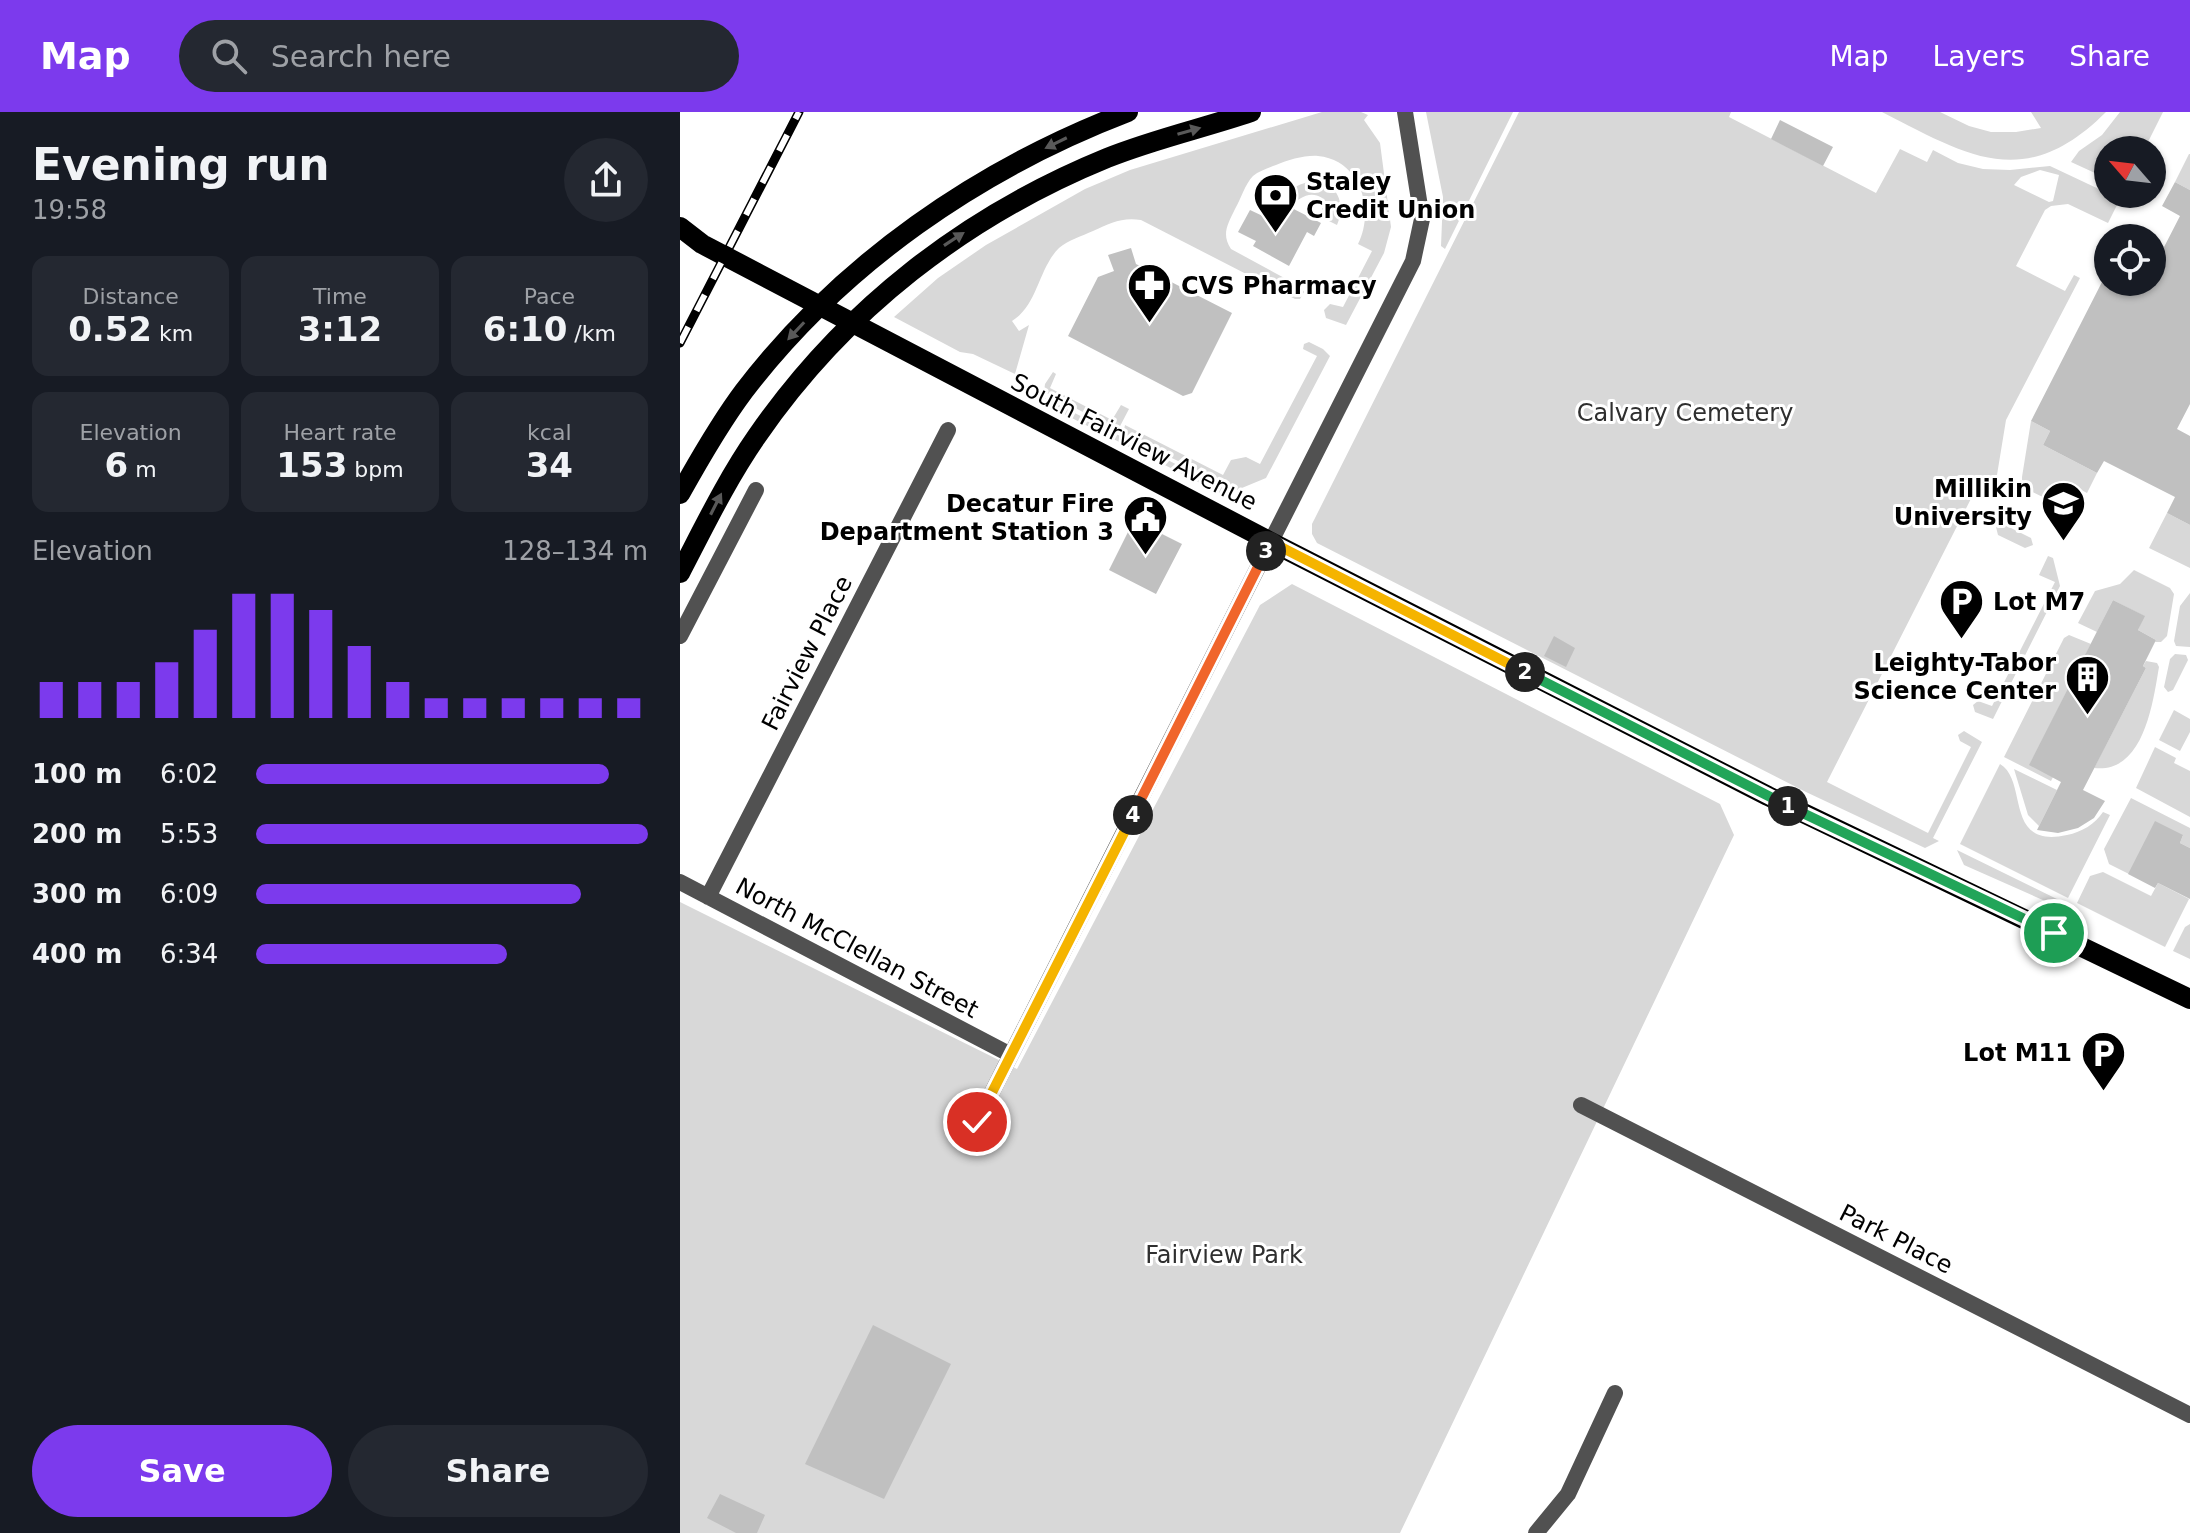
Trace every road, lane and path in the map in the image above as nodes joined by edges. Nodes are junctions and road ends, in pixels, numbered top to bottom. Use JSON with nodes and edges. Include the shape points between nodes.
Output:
{"nodes":[{"id":1,"x":1128,"y":112,"type":"edge"},
{"id":2,"x":1251,"y":112,"type":"edge"},
{"id":3,"x":1405,"y":112,"type":"edge"},
{"id":4,"x":680,"y":227,"type":"edge"},
{"id":5,"x":680,"y":237,"type":"edge"},
{"id":6,"x":702,"y":244,"type":"junction"},
{"id":7,"x":948,"y":430,"type":"dead end"},
{"id":8,"x":756,"y":490,"type":"dead end"},
{"id":9,"x":680,"y":494,"type":"edge"},
{"id":10,"x":1271,"y":542,"type":"junction"},
{"id":11,"x":680,"y":573,"type":"edge"},
{"id":12,"x":680,"y":636,"type":"edge"},
{"id":13,"x":680,"y":882,"type":"edge"},
{"id":14,"x":708,"y":897,"type":"junction"},
{"id":15,"x":2190,"y":999,"type":"edge"},
{"id":16,"x":1011,"y":1055,"type":"junction"},
{"id":17,"x":1581,"y":1105,"type":"dead end"},
{"id":18,"x":977,"y":1122,"type":"dead end"},
{"id":19,"x":1615,"y":1393,"type":"dead end"},
{"id":20,"x":2190,"y":1415,"type":"edge"},
{"id":21,"x":1536,"y":1533,"type":"edge"}],
"edges":[{"from":1,"to":9,"type":"main road","one_way":true,"via":[[990,177],[940,208],[862,269],[773,355],[720,426]]},
{"from":11,"to":2,"type":"main road","one_way":true,"via":[[755,438],[807,371],[892,286],[939,249],[1028,194],[1110,157]]},
{"from":3,"to":10,"type":"street","via":[[1420,196],[1420,241]]},
{"from":4,"to":6,"type":"main road","name":"South Fairview Avenue"},
{"from":5,"to":6,"type":"main road","name":"South Fairview Avenue"},
{"from":6,"to":10,"type":"main road","name":"South Fairview Avenue"},
{"from":7,"to":14,"type":"street","name":"Fairview Place"},
{"from":8,"to":12,"type":"street"},
{"from":10,"to":15,"type":"main road","name":"South Fairview Avenue","via":[[1768,796]]},
{"from":10,"to":16,"type":"street"},
{"from":13,"to":14,"type":"street","name":"North McClellan Street"},
{"from":14,"to":16,"type":"street","name":"North McClellan Street"},
{"from":16,"to":18,"type":"street"},
{"from":17,"to":20,"type":"street","name":"Park Place"},
{"from":19,"to":21,"type":"street","via":[[1568,1494]]}]}
